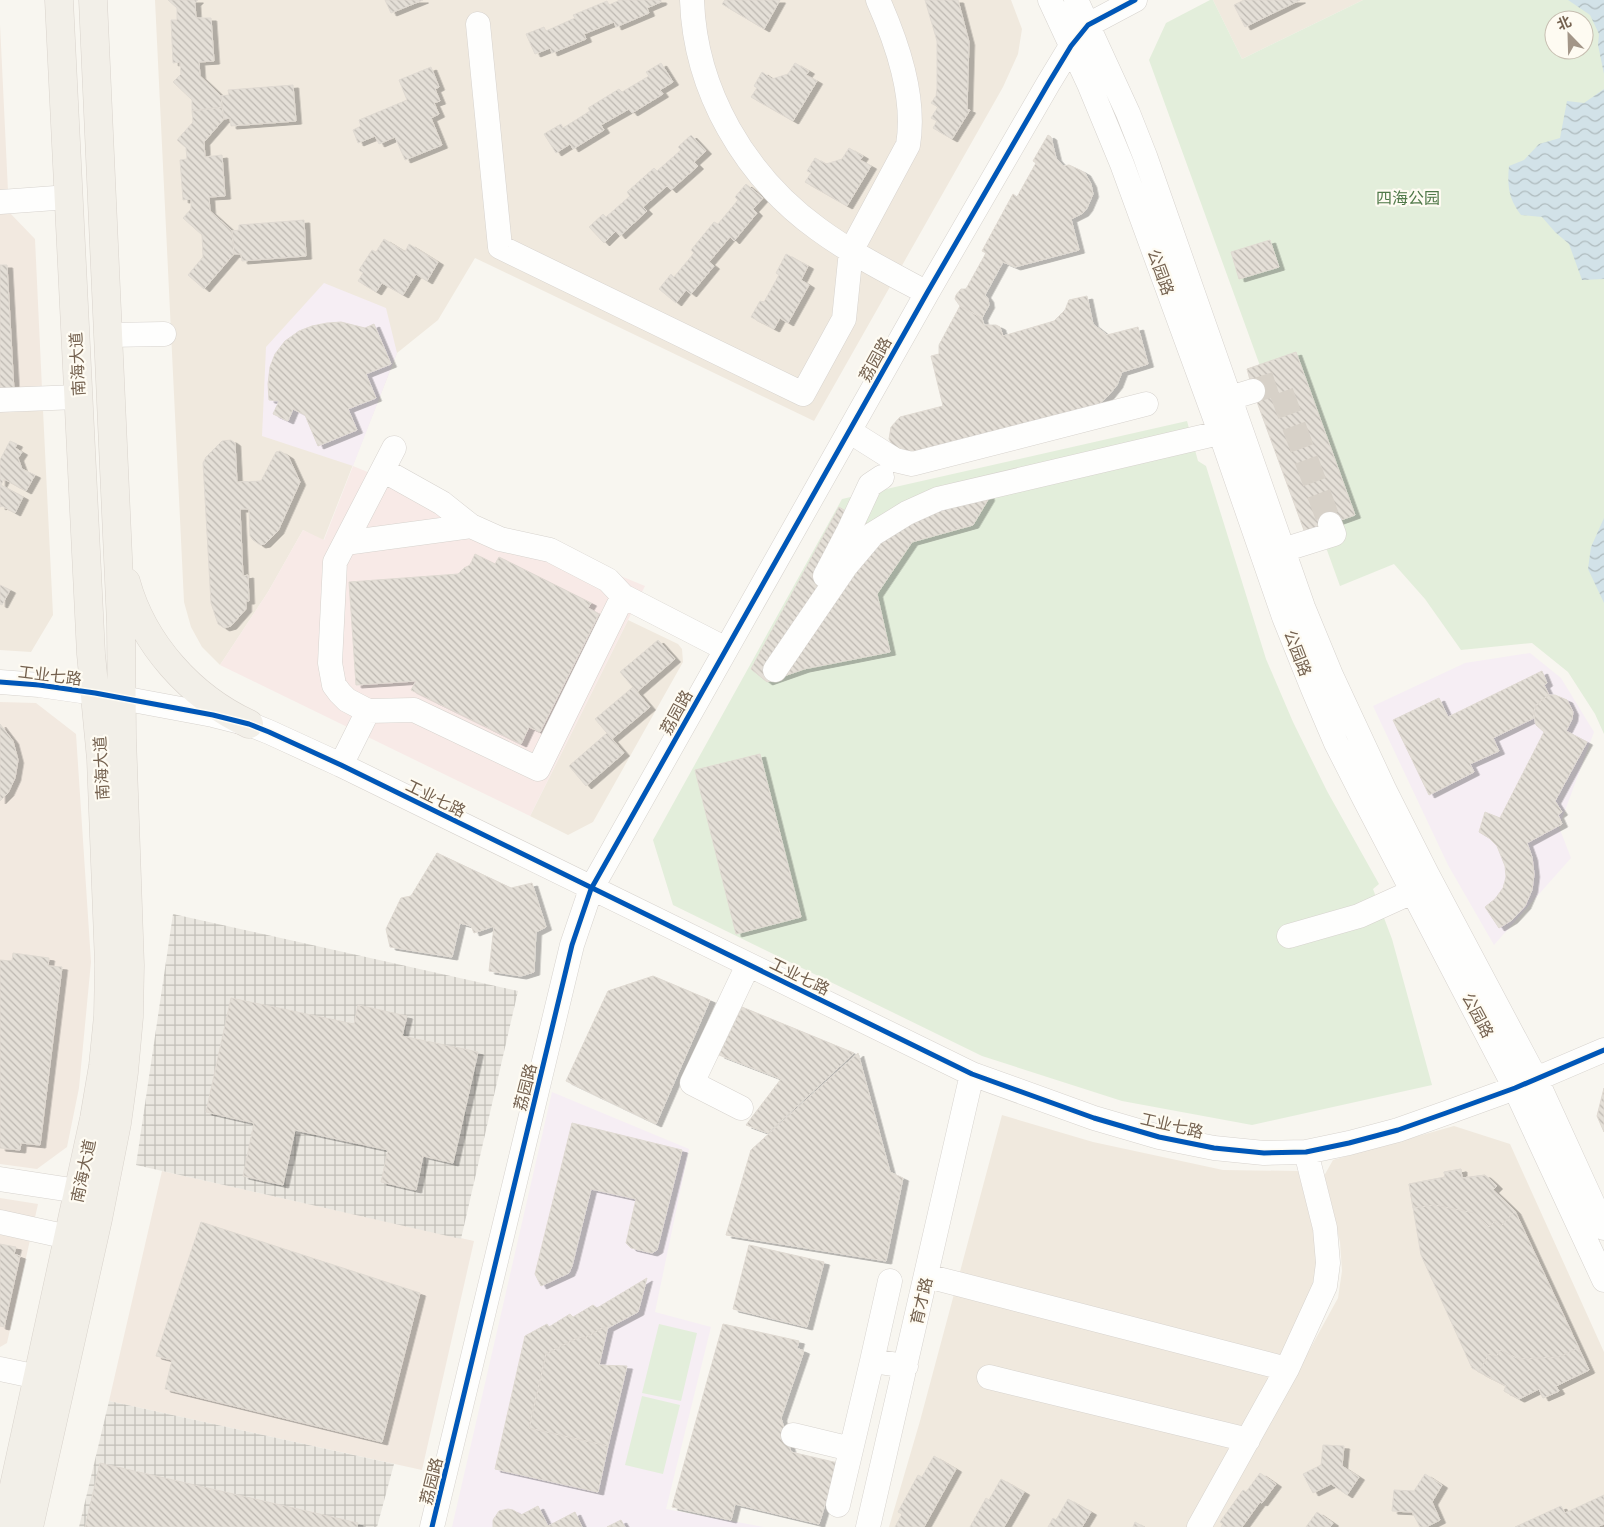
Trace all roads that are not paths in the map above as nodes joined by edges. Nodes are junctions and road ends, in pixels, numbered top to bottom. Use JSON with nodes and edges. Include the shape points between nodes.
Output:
{"nodes":[{"id":1,"x":60,"y":0,"type":"edge"},
{"id":2,"x":94,"y":0,"type":"edge"},
{"id":3,"x":692,"y":0,"type":"edge"},
{"id":4,"x":878,"y":0,"type":"edge"},
{"id":5,"x":1050,"y":0,"type":"edge"},
{"id":6,"x":1076,"y":0,"type":"edge"},
{"id":7,"x":1135,"y":0,"type":"edge"},
{"id":8,"x":478,"y":24,"type":"dead end"},
{"id":9,"x":1088,"y":25,"type":"junction"},
{"id":10,"x":1071,"y":46,"type":"junction"},
{"id":11,"x":69,"y":197,"type":"junction"},
{"id":12,"x":0,"y":202,"type":"edge"},
{"id":13,"x":851,"y":251,"type":"junction"},
{"id":14,"x":927,"y":293,"type":"junction"},
{"id":15,"x":164,"y":334,"type":"dead end"},
{"id":16,"x":109,"y":335,"type":"junction"},
{"id":17,"x":1253,"y":391,"type":"tunnel mouth"},
{"id":18,"x":78,"y":396,"type":"junction"},
{"id":19,"x":1230,"y":398,"type":"junction"},
{"id":20,"x":0,"y":400,"type":"edge"},
{"id":21,"x":1146,"y":404,"type":"dead end"},
{"id":22,"x":1230,"y":430,"type":"junction"},
{"id":23,"x":849,"y":431,"type":"junction"},
{"id":24,"x":394,"y":448,"type":"dead end"},
{"id":25,"x":883,"y":465,"type":"junction"},
{"id":26,"x":383,"y":470,"type":"junction"},
{"id":27,"x":1330,"y":524,"type":"dead end"},
{"id":28,"x":471,"y":526,"type":"junction"},
{"id":29,"x":873,"y":534,"type":"junction"},
{"id":30,"x":344,"y":543,"type":"junction"},
{"id":31,"x":1283,"y":550,"type":"junction"},
{"id":32,"x":118,"y":553,"type":"junction"},
{"id":33,"x":623,"y":596,"type":"junction"},
{"id":34,"x":789,"y":643,"type":"dead end"},
{"id":35,"x":726,"y":649,"type":"junction"},
{"id":36,"x":775,"y":670,"type":"dead end"},
{"id":37,"x":0,"y":682,"type":"edge"},
{"id":38,"x":95,"y":693,"type":"junction"},
{"id":39,"x":122,"y":698,"type":"junction"},
{"id":40,"x":368,"y":711,"type":"junction"},
{"id":41,"x":248,"y":724,"type":"junction"},
{"id":42,"x":342,"y":765,"type":"junction"},
{"id":43,"x":591,"y":889,"type":"junction"},
{"id":44,"x":1412,"y":892,"type":"junction"},
{"id":45,"x":1290,"y":936,"type":"dead end"},
{"id":46,"x":748,"y":965,"type":"junction"},
{"id":47,"x":1604,"y":1050,"type":"edge"},
{"id":48,"x":972,"y":1074,"type":"junction"},
{"id":49,"x":1525,"y":1083,"type":"junction"},
{"id":50,"x":741,"y":1108,"type":"dead end"},
{"id":51,"x":1306,"y":1152,"type":"junction"},
{"id":52,"x":0,"y":1179,"type":"edge"},
{"id":53,"x":78,"y":1191,"type":"junction"},
{"id":54,"x":0,"y":1222,"type":"edge"},
{"id":55,"x":1604,"y":1228,"type":"edge"},
{"id":56,"x":68,"y":1236,"type":"junction"},
{"id":57,"x":926,"y":1276,"type":"junction"},
{"id":58,"x":1604,"y":1280,"type":"edge"},
{"id":59,"x":890,"y":1282,"type":"dead end"},
{"id":60,"x":872,"y":1360,"type":"junction"},
{"id":61,"x":906,"y":1366,"type":"junction"},
{"id":62,"x":0,"y":1369,"type":"edge"},
{"id":63,"x":1288,"y":1369,"type":"junction"},
{"id":64,"x":38,"y":1377,"type":"junction"},
{"id":65,"x":989,"y":1377,"type":"dead end"},
{"id":66,"x":792,"y":1435,"type":"dead end"},
{"id":67,"x":1248,"y":1440,"type":"junction"},
{"id":68,"x":851,"y":1449,"type":"junction"},
{"id":69,"x":838,"y":1504,"type":"dead end"},
{"id":70,"x":5,"y":1527,"type":"edge"},
{"id":71,"x":29,"y":1527,"type":"edge"},
{"id":72,"x":432,"y":1527,"type":"edge"},
{"id":73,"x":868,"y":1527,"type":"edge"},
{"id":74,"x":1199,"y":1527,"type":"edge"}],
"edges":[{"from":1,"to":11,"type":"main road","name":"南海大道"},
{"from":2,"to":16,"type":"main road","name":"南海大道"},
{"from":3,"to":13,"type":"street","via":[[693,26],[702,68],[727,127],[778,194],[816,228]]},
{"from":4,"to":13,"type":"street","via":[[903,72],[911,128],[908,144]]},
{"from":5,"to":10,"type":"street","name":"公园路"},
{"from":6,"to":9,"type":"street","name":"公园路"},
{"from":7,"to":9,"type":"street","name":"荔园路"},
{"from":8,"to":13,"type":"street","via":[[500,247],[803,394],[844,319]]},
{"from":9,"to":10,"type":"street","name":"荔园路"},
{"from":9,"to":19,"type":"street","name":"公园路","via":[[1128,112]]},
{"from":10,"to":14,"type":"street","name":"荔园路"},
{"from":10,"to":22,"type":"street","name":"公园路"},
{"from":11,"to":12,"type":"street"},
{"from":11,"to":18,"type":"main road","name":"南海大道"},
{"from":13,"to":14,"type":"street"},
{"from":14,"to":23,"type":"street","name":"荔园路"},
{"from":15,"to":16,"type":"street"},
{"from":16,"to":32,"type":"main road","name":"南海大道"},
{"from":17,"to":19,"type":"street"},
{"from":18,"to":20,"type":"street"},
{"from":18,"to":38,"type":"main road","name":"南海大道"},
{"from":19,"to":22,"type":"street","name":"公园路"},
{"from":21,"to":25,"type":"street","via":[[912,464]]},
{"from":22,"to":29,"type":"street","via":[[938,499],[906,513]]},
{"from":22,"to":31,"type":"street","name":"公园路"},
{"from":22,"to":44,"type":"street","name":"公园路","via":[[1284,616],[1336,743]]},
{"from":23,"to":25,"type":"street"},
{"from":23,"to":35,"type":"street","name":"荔园路"},
{"from":24,"to":26,"type":"street"},
{"from":25,"to":29,"type":"street"},
{"from":25,"to":34,"type":"street"},
{"from":26,"to":28,"type":"street","via":[[442,503]]},
{"from":26,"to":30,"type":"street"},
{"from":27,"to":31,"type":"street","via":[[1334,534]]},
{"from":28,"to":30,"type":"street"},
{"from":28,"to":33,"type":"street","via":[[500,539],[550,550],[608,580]]},
{"from":29,"to":36,"type":"street","via":[[846,566]]},
{"from":30,"to":40,"type":"street","via":[[335,562],[330,663],[340,694]]},
{"from":31,"to":49,"type":"street","name":"公园路","via":[[1306,616],[1362,743]]},
{"from":32,"to":39,"type":"main road","name":"南海大道"},
{"from":32,"to":41,"type":"main road","via":[[130,596],[149,634],[169,663],[217,706]]},
{"from":33,"to":35,"type":"street"},
{"from":33,"to":40,"type":"street","via":[[538,769],[414,710]]},
{"from":35,"to":43,"type":"street","name":"荔园路"},
{"from":37,"to":38,"type":"street","name":"工业七路"},
{"from":38,"to":39,"type":"street","name":"工业七路"},
{"from":38,"to":53,"type":"main road","name":"南海大道","via":[[101,759],[108,1016],[94,1119]]},
{"from":39,"to":41,"type":"street","name":"工业七路"},
{"from":39,"to":71,"type":"main road","name":"南海大道","via":[[130,965],[124,1072],[98,1219]]},
{"from":40,"to":42,"type":"street"},
{"from":41,"to":42,"type":"street","name":"工业七路"},
{"from":42,"to":43,"type":"street","name":"工业七路"},
{"from":43,"to":46,"type":"street","name":"工业七路"},
{"from":43,"to":72,"type":"street","name":"荔园路","via":[[572,945]]},
{"from":44,"to":45,"type":"street","via":[[1359,916]]},
{"from":44,"to":49,"type":"street","name":"公园路"},
{"from":46,"to":48,"type":"street","name":"工业七路"},
{"from":46,"to":50,"type":"street","via":[[692,1083]]},
{"from":47,"to":49,"type":"street","name":"工业七路"},
{"from":48,"to":51,"type":"street","name":"工业七路","via":[[1094,1118],[1160,1137],[1224,1149],[1264,1153]]},
{"from":48,"to":57,"type":"street","name":"育才路"},
{"from":49,"to":51,"type":"street","name":"工业七路","via":[[1398,1130]]},
{"from":49,"to":55,"type":"street","name":"公园路"},
{"from":49,"to":58,"type":"street","name":"公园路"},
{"from":51,"to":63,"type":"street","via":[[1325,1228],[1328,1263],[1325,1286]]},
{"from":52,"to":53,"type":"street"},
{"from":53,"to":56,"type":"main road","name":"南海大道"},
{"from":54,"to":56,"type":"street"},
{"from":56,"to":64,"type":"main road","name":"南海大道"},
{"from":57,"to":61,"type":"street","name":"育才路"},
{"from":57,"to":63,"type":"street"},
{"from":59,"to":60,"type":"street"},
{"from":60,"to":61,"type":"street"},
{"from":60,"to":68,"type":"street"},
{"from":61,"to":73,"type":"street","name":"育才路"},
{"from":62,"to":64,"type":"street"},
{"from":63,"to":67,"type":"street"},
{"from":64,"to":70,"type":"main road","name":"南海大道"},
{"from":65,"to":67,"type":"street"},
{"from":66,"to":68,"type":"street"},
{"from":67,"to":74,"type":"street"},
{"from":68,"to":69,"type":"street"}]}
